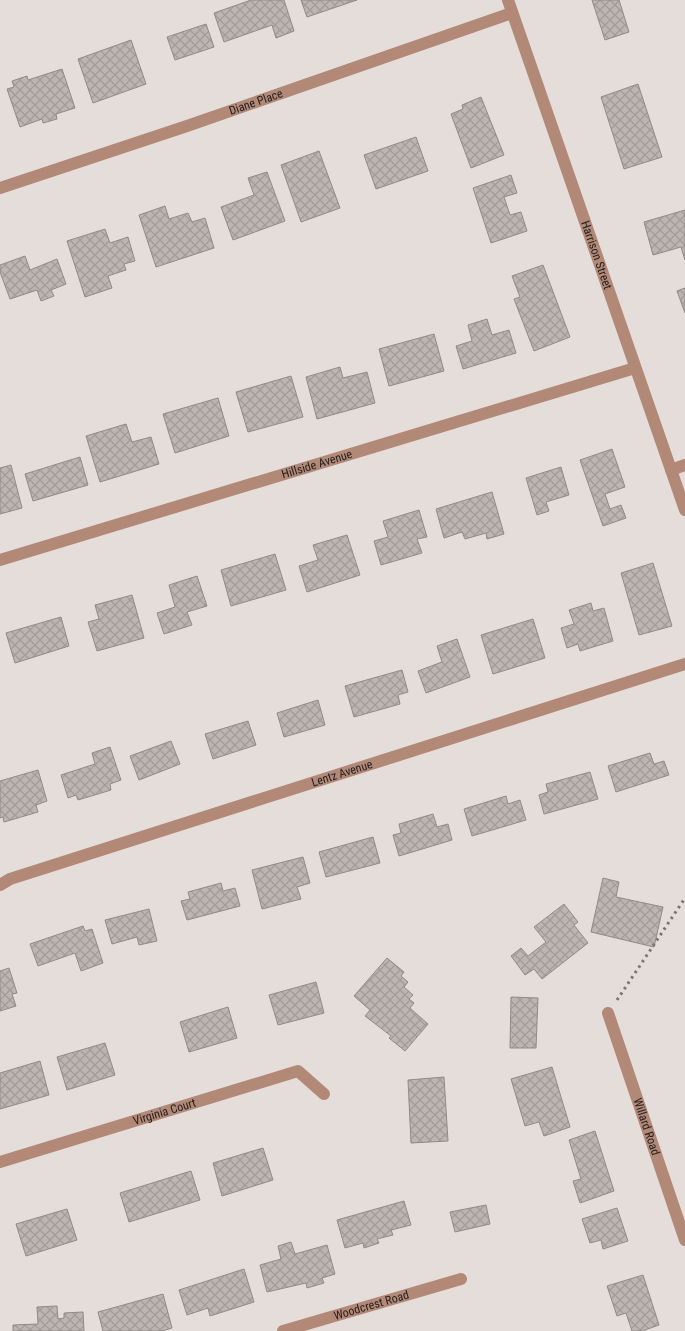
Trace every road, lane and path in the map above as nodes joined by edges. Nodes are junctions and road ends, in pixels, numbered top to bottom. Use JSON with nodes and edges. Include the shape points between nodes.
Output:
{"nodes":[{"id":1,"x":508,"y":0,"type":"edge"},
{"id":2,"x":512,"y":12,"type":"junction"},
{"id":3,"x":0,"y":188,"type":"edge"},
{"id":4,"x":635,"y":368,"type":"junction"},
{"id":5,"x":685,"y":466,"type":"edge"},
{"id":6,"x":671,"y":470,"type":"junction"},
{"id":7,"x":685,"y":510,"type":"edge"},
{"id":8,"x":0,"y":560,"type":"edge"},
{"id":9,"x":685,"y":664,"type":"edge"},
{"id":10,"x":0,"y":885,"type":"edge"},
{"id":11,"x":685,"y":898,"type":"edge"},
{"id":12,"x":608,"y":1013,"type":"joint"},
{"id":13,"x":324,"y":1094,"type":"dead end"},
{"id":14,"x":0,"y":1162,"type":"edge"},
{"id":15,"x":685,"y":1240,"type":"edge"},
{"id":16,"x":461,"y":1279,"type":"dead end"},
{"id":17,"x":283,"y":1331,"type":"edge"}],
"edges":[{"from":1,"to":2,"type":"street","name":"Harrison Street"},
{"from":2,"to":3,"type":"street","name":"Diane Place"},
{"from":2,"to":4,"type":"street","name":"Harrison Street"},
{"from":4,"to":6,"type":"street","name":"Harrison Street"},
{"from":4,"to":8,"type":"street","name":"Hillside Avenue"},
{"from":5,"to":6,"type":"street"},
{"from":6,"to":7,"type":"street","name":"Harrison Street"},
{"from":9,"to":10,"type":"street","name":"Lentz Avenue","via":[[10,879]]},
{"from":11,"to":12,"type":"path"},
{"from":12,"to":15,"type":"street","name":"Willard Road"},
{"from":13,"to":14,"type":"street","name":"Virginia Court","via":[[298,1072]]},
{"from":16,"to":17,"type":"street","name":"Woodcrest Road"}]}
